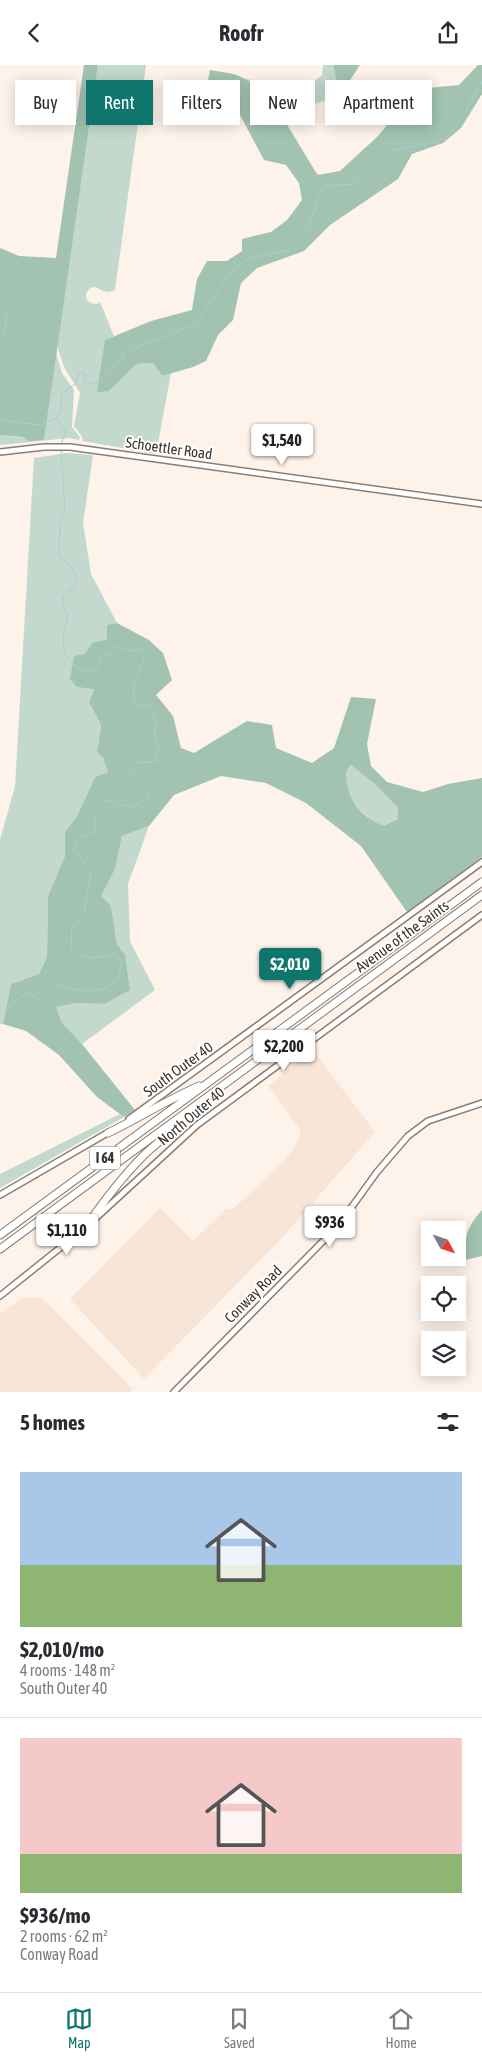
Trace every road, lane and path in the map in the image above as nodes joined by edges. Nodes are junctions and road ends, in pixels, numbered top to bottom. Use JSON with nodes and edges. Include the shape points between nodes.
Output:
{"nodes":[{"id":1,"x":0,"y":452,"type":"edge"},
{"id":2,"x":482,"y":504,"type":"edge"},
{"id":3,"x":482,"y":862,"type":"edge"},
{"id":4,"x":482,"y":882,"type":"edge"},
{"id":5,"x":482,"y":895,"type":"edge"},
{"id":6,"x":482,"y":915,"type":"edge"},
{"id":7,"x":210,"y":1081,"type":"junction"},
{"id":8,"x":482,"y":1103,"type":"edge"},
{"id":9,"x":198,"y":1105,"type":"junction"},
{"id":10,"x":108,"y":1133,"type":"junction"},
{"id":11,"x":0,"y":1195,"type":"edge"},
{"id":12,"x":85,"y":1228,"type":"junction"},
{"id":13,"x":0,"y":1235,"type":"edge"},
{"id":14,"x":0,"y":1249,"type":"edge"},
{"id":15,"x":0,"y":1296,"type":"edge"},
{"id":16,"x":174,"y":1392,"type":"edge"}],
"edges":[{"from":1,"to":2,"type":"street","name":"Schoettler Road","via":[[44,447],[79,448]]},
{"from":3,"to":10,"type":"street","name":"South Outer 40"},
{"from":4,"to":7,"type":"highway","name":"Avenue of the Saints","number":"I 64"},
{"from":5,"to":9,"type":"highway","name":"Avenue of the Saints","number":"I 64"},
{"from":6,"to":12,"type":"street","name":"North Outer 40","via":[[197,1125]]},
{"from":7,"to":10,"type":"highway"},
{"from":7,"to":13,"type":"highway","name":"Avenue of the Saints","number":"I 64"},
{"from":8,"to":16,"type":"street","name":"Conway Road","via":[[428,1121],[408,1136],[338,1226]]},
{"from":9,"to":12,"type":"highway","via":[[184,1122],[154,1145],[124,1175]]},
{"from":9,"to":14,"type":"highway","name":"Avenue of the Saints","number":"I 64"},
{"from":10,"to":11,"type":"street","name":"South Outer 40"},
{"from":12,"to":15,"type":"street","name":"North Outer 40"}]}
